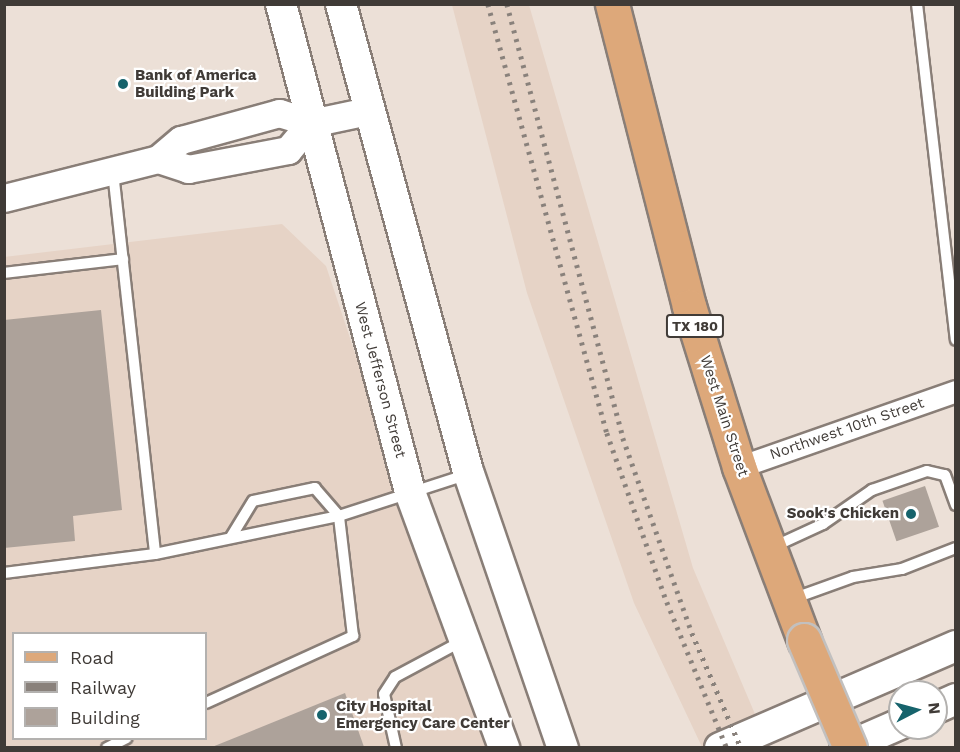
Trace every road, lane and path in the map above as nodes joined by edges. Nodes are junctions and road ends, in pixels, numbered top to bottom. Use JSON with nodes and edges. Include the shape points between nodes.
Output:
{"nodes":[{"id":1,"x":281,"y":4,"type":"edge"},
{"id":2,"x":341,"y":4,"type":"edge"},
{"id":3,"x":612,"y":4,"type":"edge"},
{"id":4,"x":917,"y":4,"type":"edge"},
{"id":5,"x":368,"y":111,"type":"junction"},
{"id":6,"x":311,"y":123,"type":"junction"},
{"id":7,"x":158,"y":159,"type":"junction"},
{"id":8,"x":113,"y":169,"type":"junction"},
{"id":9,"x":4,"y":198,"type":"edge"},
{"id":10,"x":123,"y":259,"type":"junction"},
{"id":11,"x":4,"y":273,"type":"edge"},
{"id":12,"x":956,"y":340,"type":"edge"},
{"id":13,"x":956,"y":391,"type":"edge"},
{"id":14,"x":739,"y":468,"type":"junction"},
{"id":15,"x":469,"y":474,"type":"junction"},
{"id":16,"x":410,"y":492,"type":"junction"},
{"id":17,"x":956,"y":505,"type":"edge"},
{"id":18,"x":339,"y":516,"type":"junction"},
{"id":19,"x":231,"y":537,"type":"junction"},
{"id":20,"x":956,"y":548,"type":"edge"},
{"id":21,"x":770,"y":549,"type":"junction"},
{"id":22,"x":154,"y":554,"type":"junction"},
{"id":23,"x":4,"y":573,"type":"edge"},
{"id":24,"x":789,"y":600,"type":"junction"},
{"id":25,"x":462,"y":641,"type":"junction"},
{"id":26,"x":956,"y":646,"type":"edge"},
{"id":27,"x":207,"y":703,"type":"edge"},
{"id":28,"x":888,"y":729,"type":"edge"},
{"id":29,"x":123,"y":740,"type":"edge"},
{"id":30,"x":107,"y":747,"type":"edge"},
{"id":31,"x":396,"y":747,"type":"edge"},
{"id":32,"x":504,"y":747,"type":"edge"},
{"id":33,"x":563,"y":747,"type":"edge"},
{"id":34,"x":720,"y":747,"type":"edge"},
{"id":35,"x":845,"y":747,"type":"edge"},
{"id":36,"x":850,"y":747,"type":"edge"}],
"edges":[{"from":1,"to":6,"type":"main road","name":"West Jefferson Street"},
{"from":2,"to":5,"type":"main road"},
{"from":3,"to":14,"type":"main road","name":"West Main Street","number":"TX 180","via":[[689,306]]},
{"from":4,"to":12,"type":"lane"},
{"from":5,"to":6,"type":"street"},
{"from":5,"to":15,"type":"main road"},
{"from":6,"to":7,"type":"street","via":[[279,114],[181,140]]},
{"from":6,"to":7,"type":"street","via":[[288,150],[189,169]]},
{"from":6,"to":16,"type":"main road","name":"West Jefferson Street"},
{"from":7,"to":8,"type":"street"},
{"from":8,"to":9,"type":"street"},
{"from":8,"to":10,"type":"lane"},
{"from":10,"to":11,"type":"lane"},
{"from":10,"to":22,"type":"lane"},
{"from":13,"to":14,"type":"street","name":"Northwest 10th Street"},
{"from":14,"to":21,"type":"main road","name":"West Main Street","number":"TX 180"},
{"from":15,"to":16,"type":"lane"},
{"from":15,"to":33,"type":"main road"},
{"from":16,"to":18,"type":"lane"},
{"from":16,"to":25,"type":"main road","name":"West Jefferson Street"},
{"from":17,"to":21,"type":"lane","via":[[945,475],[927,471],[872,490],[823,524]]},
{"from":18,"to":19,"type":"lane"},
{"from":18,"to":19,"type":"lane","via":[[315,488],[253,501]]},
{"from":18,"to":27,"type":"lane","via":[[353,636]]},
{"from":19,"to":22,"type":"lane"},
{"from":20,"to":24,"type":"lane","via":[[902,569],[853,577]]},
{"from":21,"to":24,"type":"main road","name":"West Main Street","number":"TX 180"},
{"from":22,"to":23,"type":"lane"},
{"from":24,"to":36,"type":"main road","name":"West Main Street","number":"TX 180","bridge":true},
{"from":25,"to":31,"type":"lane","via":[[395,677],[389,685],[384,694]]},
{"from":25,"to":32,"type":"main road","name":"West Jefferson Street"},
{"from":26,"to":34,"type":"main road"},
{"from":28,"to":35,"type":"main road"},
{"from":29,"to":30,"type":"lane"}]}
